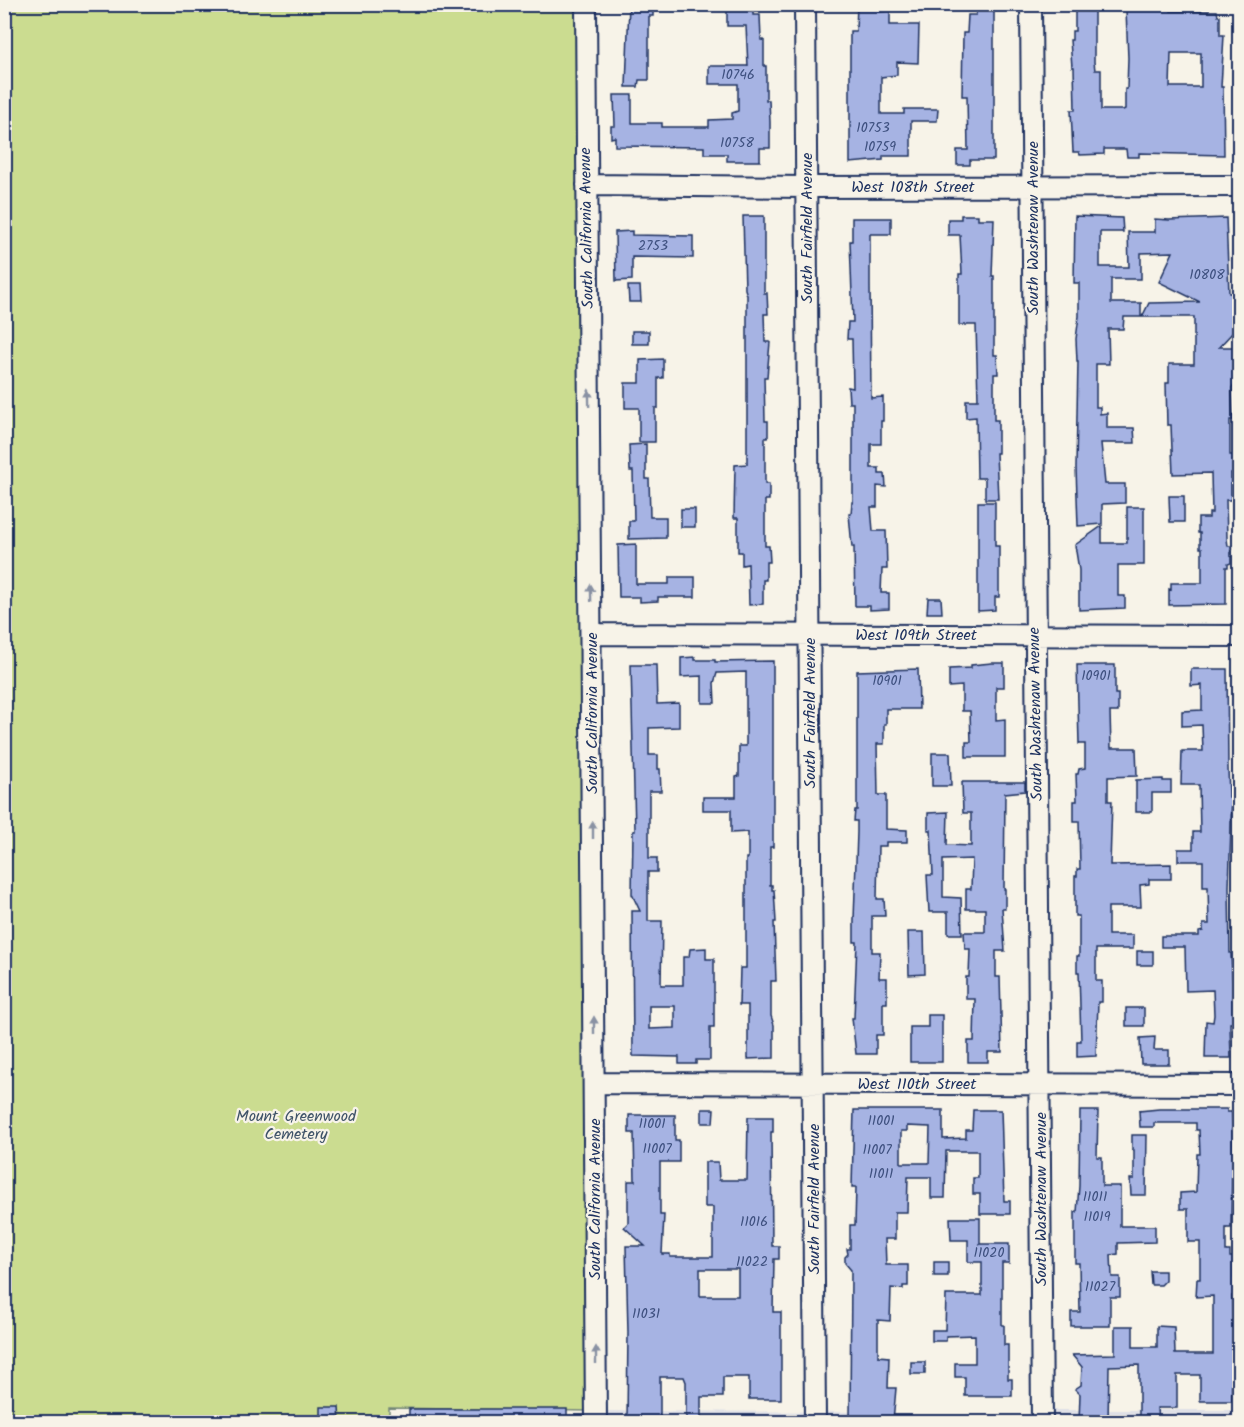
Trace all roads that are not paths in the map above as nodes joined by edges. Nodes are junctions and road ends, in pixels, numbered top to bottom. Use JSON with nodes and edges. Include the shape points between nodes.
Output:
{"nodes":[{"id":1,"x":586,"y":4,"type":"edge"},
{"id":2,"x":805,"y":4,"type":"edge"},
{"id":3,"x":1031,"y":4,"type":"edge"},
{"id":4,"x":587,"y":185,"type":"junction"},
{"id":5,"x":1239,"y":186,"type":"edge"},
{"id":6,"x":807,"y":187,"type":"junction"},
{"id":7,"x":1032,"y":187,"type":"junction"},
{"id":8,"x":592,"y":634,"type":"junction"},
{"id":9,"x":810,"y":635,"type":"junction"},
{"id":10,"x":1036,"y":635,"type":"junction"},
{"id":11,"x":1239,"y":636,"type":"edge"},
{"id":12,"x":594,"y":1083,"type":"junction"},
{"id":13,"x":813,"y":1083,"type":"junction"},
{"id":14,"x":1040,"y":1085,"type":"junction"},
{"id":15,"x":1239,"y":1085,"type":"edge"},
{"id":16,"x":596,"y":1422,"type":"edge"},
{"id":17,"x":815,"y":1422,"type":"edge"},
{"id":18,"x":1042,"y":1422,"type":"edge"}],
"edges":[{"from":1,"to":4,"type":"street","name":"South California Avenue"},
{"from":2,"to":6,"type":"street","name":"South Fairfield Avenue"},
{"from":3,"to":7,"type":"street","name":"South Washtenaw Avenue"},
{"from":4,"to":6,"type":"street","name":"West 108th Street"},
{"from":8,"to":4,"type":"street","name":"South California Avenue","one_way":true},
{"from":5,"to":7,"type":"street","name":"West 108th Street"},
{"from":6,"to":7,"type":"street","name":"West 108th Street"},
{"from":6,"to":9,"type":"street","name":"South Fairfield Avenue"},
{"from":7,"to":10,"type":"street","name":"South Washtenaw Avenue"},
{"from":8,"to":9,"type":"street","name":"West 109th Street"},
{"from":12,"to":8,"type":"street","name":"South California Avenue","one_way":true},
{"from":9,"to":10,"type":"street","name":"West 109th Street"},
{"from":9,"to":13,"type":"street","name":"South Fairfield Avenue"},
{"from":10,"to":11,"type":"street","name":"West 109th Street"},
{"from":10,"to":14,"type":"street","name":"South Washtenaw Avenue"},
{"from":12,"to":13,"type":"street","name":"West 110th Street"},
{"from":16,"to":12,"type":"street","name":"South California Avenue","one_way":true},
{"from":13,"to":14,"type":"street","name":"West 110th Street"},
{"from":13,"to":17,"type":"street","name":"South Fairfield Avenue"},
{"from":14,"to":15,"type":"street","name":"West 110th Street"},
{"from":14,"to":18,"type":"street","name":"South Washtenaw Avenue"}]}
